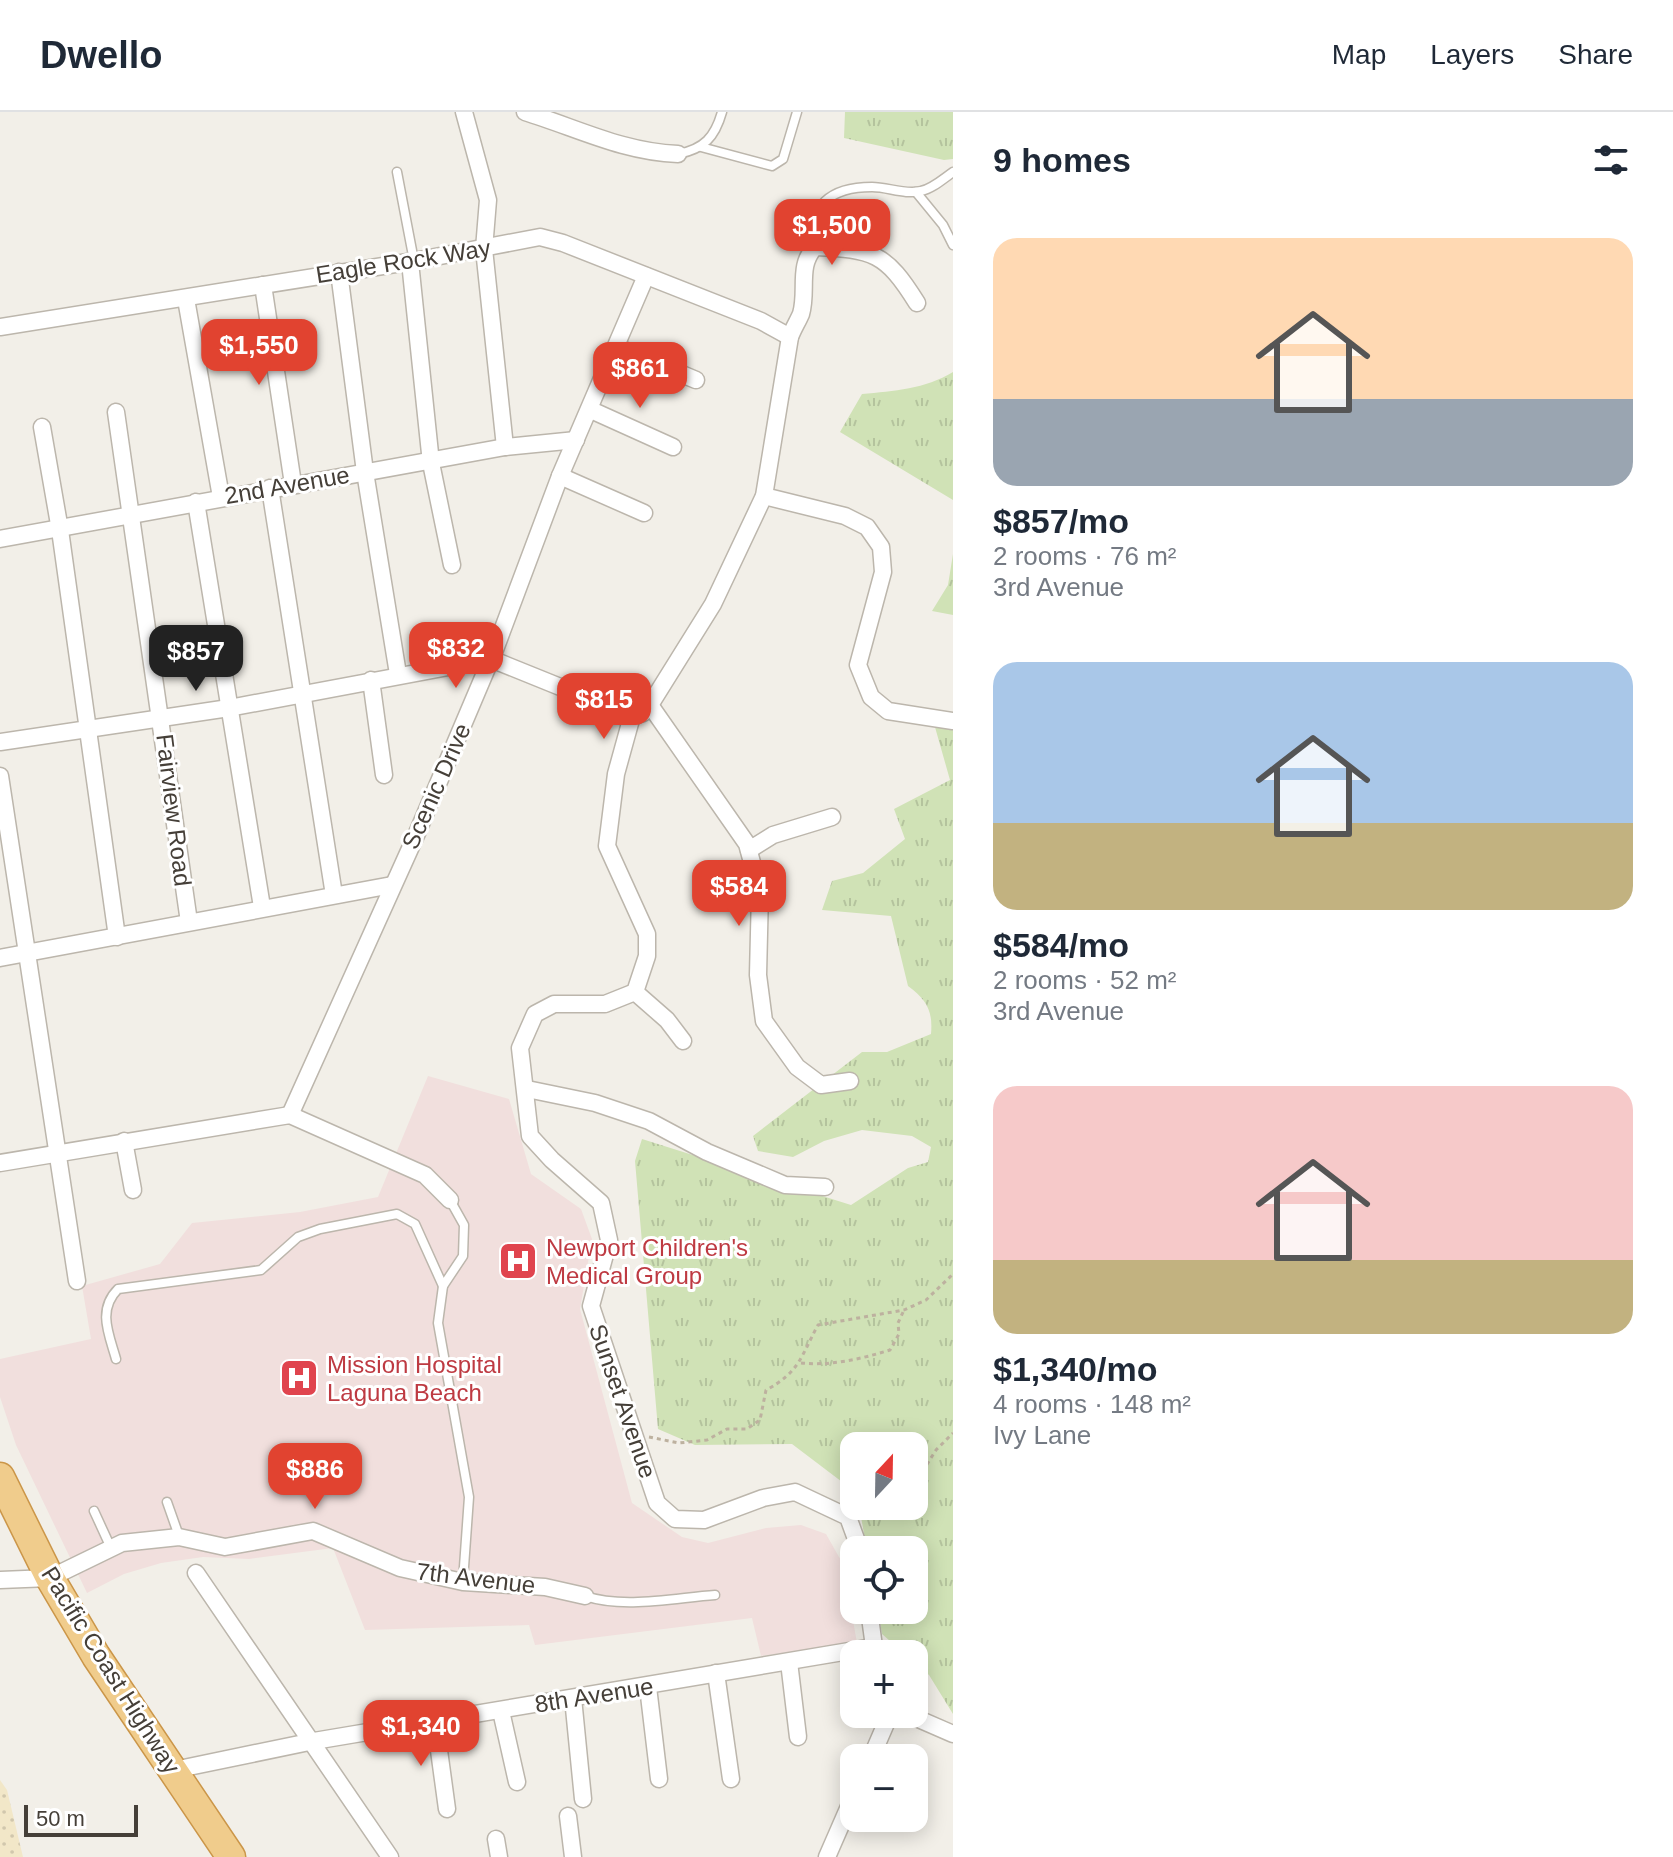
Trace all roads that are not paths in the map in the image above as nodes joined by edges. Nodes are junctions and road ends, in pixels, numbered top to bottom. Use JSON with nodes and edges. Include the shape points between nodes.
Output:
{"nodes":[{"id":1,"x":464,"y":112,"type":"edge"},
{"id":2,"x":525,"y":112,"type":"edge"},
{"id":3,"x":722,"y":112,"type":"edge"},
{"id":4,"x":797,"y":112,"type":"edge"},
{"id":5,"x":559,"y":117,"type":"edge"},
{"id":6,"x":701,"y":147,"type":"junction"},
{"id":7,"x":678,"y":154,"type":"joint"},
{"id":8,"x":397,"y":172,"type":"dead end"},
{"id":9,"x":953,"y":172,"type":"edge"},
{"id":10,"x":916,"y":192,"type":"junction"},
{"id":11,"x":953,"y":245,"type":"edge"},
{"id":12,"x":815,"y":247,"type":"junction"},
{"id":13,"x":484,"y":249,"type":"junction"},
{"id":14,"x":412,"y":261,"type":"junction"},
{"id":15,"x":339,"y":272,"type":"junction"},
{"id":16,"x":646,"y":276,"type":"junction"},
{"id":17,"x":263,"y":285,"type":"junction"},
{"id":18,"x":186,"y":299,"type":"junction"},
{"id":19,"x":917,"y":303,"type":"dead end"},
{"id":20,"x":0,"y":327,"type":"edge"},
{"id":21,"x":790,"y":337,"type":"junction"},
{"id":22,"x":617,"y":347,"type":"junction"},
{"id":23,"x":696,"y":380,"type":"dead end"},
{"id":24,"x":591,"y":410,"type":"junction"},
{"id":25,"x":116,"y":412,"type":"dead end"},
{"id":26,"x":42,"y":427,"type":"dead end"},
{"id":27,"x":576,"y":440,"type":"junction"},
{"id":28,"x":505,"y":447,"type":"junction"},
{"id":29,"x":673,"y":447,"type":"dead end"},
{"id":30,"x":431,"y":463,"type":"junction"},
{"id":31,"x":365,"y":472,"type":"junction"},
{"id":32,"x":560,"y":476,"type":"junction"},
{"id":33,"x":293,"y":484,"type":"junction"},
{"id":34,"x":270,"y":488,"type":"junction"},
{"id":35,"x":764,"y":496,"type":"junction"},
{"id":36,"x":221,"y":497,"type":"junction"},
{"id":37,"x":196,"y":502,"type":"junction"},
{"id":38,"x":644,"y":513,"type":"dead end"},
{"id":39,"x":131,"y":515,"type":"junction"},
{"id":40,"x":60,"y":530,"type":"junction"},
{"id":41,"x":0,"y":539,"type":"edge"},
{"id":42,"x":452,"y":565,"type":"dead end"},
{"id":43,"x":491,"y":659,"type":"junction"},
{"id":44,"x":398,"y":674,"type":"junction"},
{"id":45,"x":371,"y":680,"type":"junction"},
{"id":46,"x":303,"y":693,"type":"junction"},
{"id":47,"x":650,"y":705,"type":"junction"},
{"id":48,"x":229,"y":708,"type":"junction"},
{"id":49,"x":632,"y":716,"type":"junction"},
{"id":50,"x":162,"y":718,"type":"junction"},
{"id":51,"x":953,"y":721,"type":"edge"},
{"id":52,"x":89,"y":730,"type":"junction"},
{"id":53,"x":0,"y":742,"type":"edge"},
{"id":54,"x":384,"y":775,"type":"dead end"},
{"id":55,"x":0,"y":776,"type":"edge"},
{"id":56,"x":832,"y":817,"type":"dead end"},
{"id":57,"x":749,"y":850,"type":"junction"},
{"id":58,"x":392,"y":885,"type":"junction"},
{"id":59,"x":334,"y":895,"type":"junction"},
{"id":60,"x":262,"y":907,"type":"junction"},
{"id":61,"x":189,"y":922,"type":"junction"},
{"id":62,"x":117,"y":937,"type":"junction"},
{"id":63,"x":28,"y":953,"type":"junction"},
{"id":64,"x":0,"y":958,"type":"edge"},
{"id":65,"x":635,"y":992,"type":"junction"},
{"id":66,"x":683,"y":1041,"type":"dead end"},
{"id":67,"x":850,"y":1081,"type":"dead end"},
{"id":68,"x":527,"y":1089,"type":"junction"},
{"id":69,"x":290,"y":1115,"type":"junction"},
{"id":70,"x":124,"y":1141,"type":"junction"},
{"id":71,"x":59,"y":1152,"type":"junction"},
{"id":72,"x":0,"y":1163,"type":"edge"},
{"id":73,"x":825,"y":1187,"type":"dead end"},
{"id":74,"x":133,"y":1190,"type":"dead end"},
{"id":75,"x":450,"y":1200,"type":"joint"},
{"id":76,"x":77,"y":1281,"type":"dead end"},
{"id":77,"x":443,"y":1286,"type":"junction"},
{"id":78,"x":116,"y":1359,"type":"dead end"},
{"id":79,"x":1,"y":1482,"type":"edge"},
{"id":80,"x":167,"y":1502,"type":"dead end"},
{"id":81,"x":94,"y":1511,"type":"dead end"},
{"id":82,"x":855,"y":1536,"type":"edge"},
{"id":83,"x":179,"y":1537,"type":"junction"},
{"id":84,"x":111,"y":1549,"type":"junction"},
{"id":85,"x":196,"y":1573,"type":"dead end"},
{"id":86,"x":50,"y":1578,"type":"junction"},
{"id":87,"x":0,"y":1580,"type":"edge"},
{"id":88,"x":463,"y":1582,"type":"junction"},
{"id":89,"x":715,"y":1595,"type":"dead end"},
{"id":90,"x":585,"y":1596,"type":"joint"},
{"id":91,"x":840,"y":1655,"type":"edge"},
{"id":92,"x":789,"y":1662,"type":"junction"},
{"id":93,"x":716,"y":1673,"type":"junction"},
{"id":94,"x":648,"y":1687,"type":"junction"},
{"id":95,"x":573,"y":1698,"type":"junction"},
{"id":96,"x":501,"y":1711,"type":"junction"},
{"id":97,"x":435,"y":1721,"type":"junction"},
{"id":98,"x":928,"y":1723,"type":"edge"},
{"id":99,"x":953,"y":1734,"type":"edge"},
{"id":100,"x":798,"y":1737,"type":"dead end"},
{"id":101,"x":314,"y":1741,"type":"junction"},
{"id":102,"x":174,"y":1770,"type":"junction"},
{"id":103,"x":659,"y":1779,"type":"dead end"},
{"id":104,"x":731,"y":1779,"type":"dead end"},
{"id":105,"x":517,"y":1782,"type":"dead end"},
{"id":106,"x":583,"y":1799,"type":"dead end"},
{"id":107,"x":447,"y":1809,"type":"dead end"},
{"id":108,"x":568,"y":1816,"type":"dead end"},
{"id":109,"x":840,"y":1827,"type":"edge"},
{"id":110,"x":496,"y":1839,"type":"dead end"},
{"id":111,"x":231,"y":1857,"type":"edge"},
{"id":112,"x":390,"y":1857,"type":"edge"},
{"id":113,"x":499,"y":1857,"type":"edge"},
{"id":114,"x":573,"y":1857,"type":"edge"},
{"id":115,"x":827,"y":1857,"type":"edge"}],
"edges":[{"from":1,"to":13,"type":"street","via":[[488,200]]},
{"from":2,"to":5,"type":"street"},
{"from":3,"to":6,"type":"lane","via":[[714,135]]},
{"from":4,"to":6,"type":"lane","via":[[783,159],[772,166]]},
{"from":5,"to":7,"type":"street","via":[[631,150]]},
{"from":6,"to":7,"type":"lane"},
{"from":8,"to":14,"type":"lane"},
{"from":9,"to":10,"type":"lane"},
{"from":10,"to":11,"type":"lane"},
{"from":10,"to":12,"type":"lane","via":[[872,187],[834,195],[815,215]]},
{"from":12,"to":19,"type":"street","via":[[853,247],[880,255]]},
{"from":12,"to":21,"type":"street","via":[[805,263],[801,313]]},
{"from":13,"to":14,"type":"street","name":"Eagle Rock Way"},
{"from":13,"to":16,"type":"street","name":"Eagle Rock Way","via":[[540,237]]},
{"from":13,"to":28,"type":"street"},
{"from":14,"to":15,"type":"street","name":"Eagle Rock Way"},
{"from":14,"to":30,"type":"street"},
{"from":15,"to":17,"type":"street","name":"Eagle Rock Way"},
{"from":15,"to":31,"type":"street"},
{"from":16,"to":21,"type":"street","name":"Eagle Rock Way"},
{"from":16,"to":22,"type":"street","name":"Scenic Drive"},
{"from":17,"to":18,"type":"street","name":"Eagle Rock Way"},
{"from":17,"to":33,"type":"street"},
{"from":18,"to":20,"type":"street","name":"Eagle Rock Way"},
{"from":18,"to":36,"type":"street"},
{"from":21,"to":35,"type":"street"},
{"from":22,"to":23,"type":"street"},
{"from":22,"to":24,"type":"street","name":"Scenic Drive"},
{"from":24,"to":27,"type":"street","name":"Scenic Drive"},
{"from":24,"to":29,"type":"street"},
{"from":25,"to":39,"type":"street","name":"Fairview Road"},
{"from":26,"to":40,"type":"street"},
{"from":27,"to":28,"type":"street","name":"2nd Avenue"},
{"from":27,"to":32,"type":"street","name":"Scenic Drive"},
{"from":28,"to":30,"type":"street","name":"2nd Avenue"},
{"from":30,"to":31,"type":"street","name":"2nd Avenue"},
{"from":30,"to":42,"type":"street"},
{"from":31,"to":33,"type":"street","name":"2nd Avenue"},
{"from":31,"to":44,"type":"street"},
{"from":32,"to":38,"type":"street"},
{"from":32,"to":43,"type":"street","name":"Scenic Drive"},
{"from":33,"to":34,"type":"street","name":"2nd Avenue"},
{"from":34,"to":36,"type":"street","name":"2nd Avenue"},
{"from":34,"to":46,"type":"street"},
{"from":35,"to":47,"type":"street","via":[[713,604]]},
{"from":35,"to":51,"type":"street","via":[[845,516],[867,527],[881,547],[883,572],[858,665],[871,697],[888,711]]},
{"from":36,"to":37,"type":"street","name":"2nd Avenue"},
{"from":37,"to":39,"type":"street","name":"2nd Avenue"},
{"from":37,"to":48,"type":"street"},
{"from":39,"to":40,"type":"street","name":"2nd Avenue"},
{"from":39,"to":50,"type":"street","name":"Fairview Road"},
{"from":40,"to":41,"type":"street","name":"2nd Avenue"},
{"from":40,"to":52,"type":"street"},
{"from":43,"to":44,"type":"street"},
{"from":43,"to":49,"type":"street"},
{"from":43,"to":58,"type":"street","name":"Scenic Drive"},
{"from":44,"to":45,"type":"street"},
{"from":45,"to":46,"type":"street"},
{"from":45,"to":54,"type":"street"},
{"from":46,"to":48,"type":"street"},
{"from":46,"to":59,"type":"street"},
{"from":47,"to":49,"type":"street"},
{"from":47,"to":57,"type":"street"},
{"from":48,"to":50,"type":"street"},
{"from":48,"to":60,"type":"street"},
{"from":49,"to":65,"type":"street","via":[[616,774],[607,846],[647,934],[647,956]]},
{"from":50,"to":52,"type":"street"},
{"from":50,"to":61,"type":"street","name":"Fairview Road"},
{"from":52,"to":53,"type":"street"},
{"from":52,"to":62,"type":"street"},
{"from":55,"to":63,"type":"street"},
{"from":56,"to":57,"type":"street","via":[[773,835]]},
{"from":57,"to":67,"type":"street","via":[[760,892],[758,975],[764,1021],[797,1067],[821,1085]]},
{"from":58,"to":59,"type":"street"},
{"from":58,"to":69,"type":"street","name":"Scenic Drive"},
{"from":59,"to":60,"type":"street"},
{"from":60,"to":61,"type":"street"},
{"from":61,"to":62,"type":"street"},
{"from":62,"to":63,"type":"street"},
{"from":63,"to":64,"type":"street"},
{"from":63,"to":71,"type":"street"},
{"from":65,"to":66,"type":"street"},
{"from":65,"to":68,"type":"street","name":"Sunset Avenue","via":[[605,1004],[554,1004],[535,1014],[520,1048]]},
{"from":68,"to":73,"type":"street","via":[[649,1121],[785,1185]]},
{"from":68,"to":82,"type":"street","name":"Sunset Avenue","via":[[530,1136],[601,1203],[609,1240],[591,1306],[657,1503],[675,1519],[704,1520],[795,1492],[848,1517]]},
{"from":69,"to":70,"type":"street"},
{"from":69,"to":75,"type":"street","via":[[425,1175]]},
{"from":70,"to":71,"type":"street"},
{"from":70,"to":74,"type":"street"},
{"from":71,"to":72,"type":"street"},
{"from":71,"to":76,"type":"street"},
{"from":75,"to":77,"type":"lane","via":[[464,1225],[463,1256]]},
{"from":77,"to":78,"type":"lane","via":[[415,1224],[397,1214],[320,1229],[298,1237],[261,1270],[118,1289],[106,1301],[104,1312]]},
{"from":77,"to":88,"type":"lane","via":[[438,1323],[469,1497]]},
{"from":79,"to":86,"type":"highway","name":"Pacific Coast Highway"},
{"from":80,"to":83,"type":"lane"},
{"from":81,"to":84,"type":"lane"},
{"from":83,"to":84,"type":"street","name":"7th Avenue"},
{"from":83,"to":88,"type":"street","name":"7th Avenue","via":[[225,1547],[313,1531],[400,1568]]},
{"from":84,"to":86,"type":"street","name":"7th Avenue"},
{"from":85,"to":101,"type":"street"},
{"from":86,"to":87,"type":"street"},
{"from":86,"to":102,"type":"highway","name":"Pacific Coast Highway"},
{"from":88,"to":90,"type":"street","name":"7th Avenue","via":[[545,1587]]},
{"from":89,"to":90,"type":"lane","via":[[630,1600]]},
{"from":91,"to":92,"type":"street","name":"8th Avenue"},
{"from":92,"to":93,"type":"street","name":"8th Avenue"},
{"from":92,"to":100,"type":"street"},
{"from":93,"to":94,"type":"street","name":"8th Avenue"},
{"from":93,"to":104,"type":"street"},
{"from":94,"to":95,"type":"street","name":"8th Avenue"},
{"from":94,"to":103,"type":"street"},
{"from":95,"to":96,"type":"street","name":"8th Avenue"},
{"from":95,"to":106,"type":"street"},
{"from":96,"to":97,"type":"street","name":"8th Avenue"},
{"from":96,"to":105,"type":"street"},
{"from":97,"to":101,"type":"street","name":"8th Avenue"},
{"from":97,"to":107,"type":"street"},
{"from":98,"to":99,"type":"street"},
{"from":101,"to":102,"type":"street","name":"8th Avenue"},
{"from":101,"to":112,"type":"street"},
{"from":102,"to":111,"type":"highway","name":"Pacific Coast Highway"},
{"from":108,"to":114,"type":"street"},
{"from":109,"to":115,"type":"street"},
{"from":110,"to":113,"type":"street"}]}
